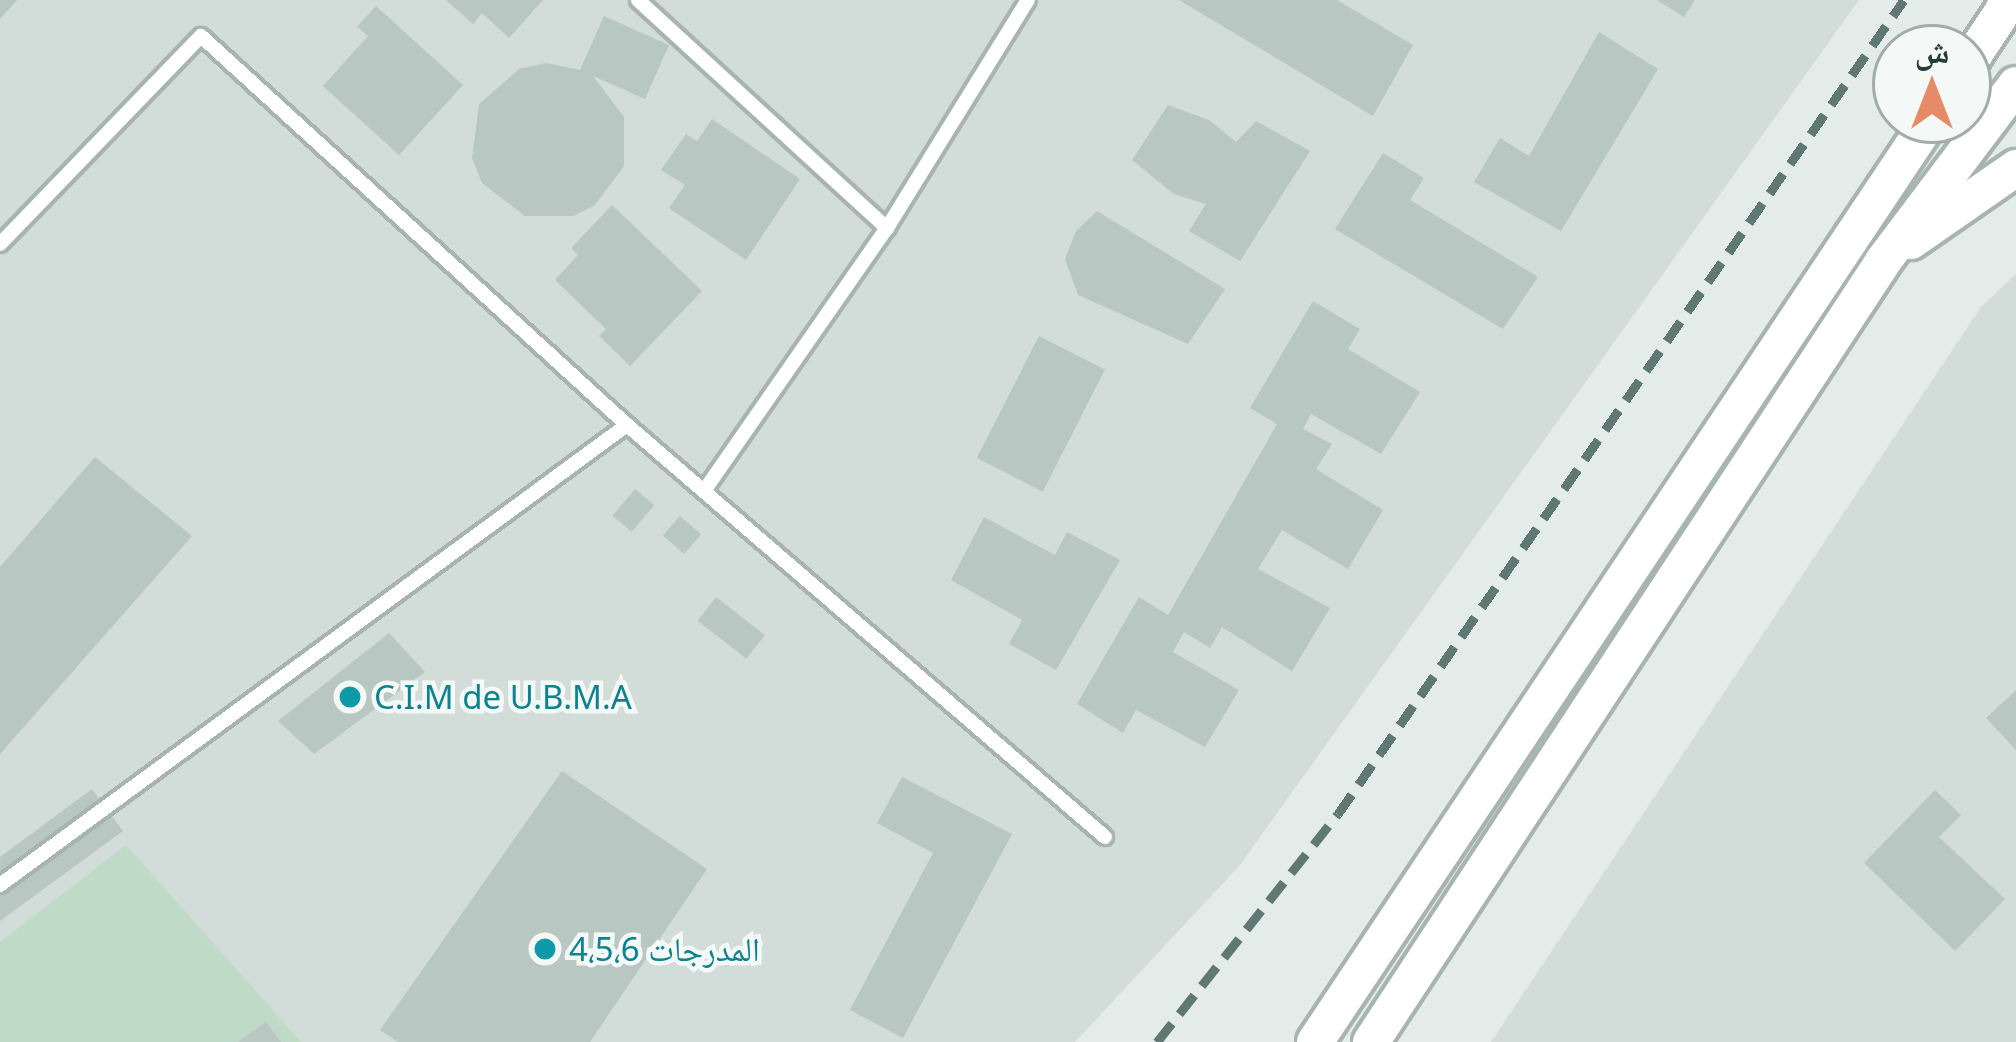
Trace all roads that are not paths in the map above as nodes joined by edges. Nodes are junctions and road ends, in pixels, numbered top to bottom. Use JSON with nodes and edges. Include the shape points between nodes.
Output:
{"nodes":[{"id":1,"x":638,"y":0,"type":"edge"},
{"id":2,"x":1028,"y":0,"type":"edge"},
{"id":3,"x":2016,"y":85,"type":"edge"},
{"id":4,"x":1914,"y":144,"type":"edge"},
{"id":5,"x":2016,"y":168,"type":"edge"},
{"id":6,"x":887,"y":228,"type":"junction"},
{"id":7,"x":0,"y":244,"type":"edge"},
{"id":8,"x":1884,"y":260,"type":"junction"},
{"id":9,"x":627,"y":425,"type":"junction"},
{"id":10,"x":704,"y":491,"type":"junction"},
{"id":11,"x":1106,"y":837,"type":"dead end"},
{"id":12,"x":0,"y":885,"type":"edge"},
{"id":13,"x":1315,"y":1042,"type":"edge"},
{"id":14,"x":1372,"y":1042,"type":"edge"}],
"edges":[{"from":1,"to":6,"type":"lane"},
{"from":2,"to":6,"type":"lane"},
{"from":3,"to":8,"type":"main road"},
{"from":4,"to":13,"type":"main road"},
{"from":5,"to":8,"type":"main road"},
{"from":6,"to":10,"type":"lane"},
{"from":7,"to":9,"type":"lane","via":[[201,36]]},
{"from":8,"to":14,"type":"main road"},
{"from":9,"to":10,"type":"lane"},
{"from":9,"to":12,"type":"lane"},
{"from":10,"to":11,"type":"lane"}]}
